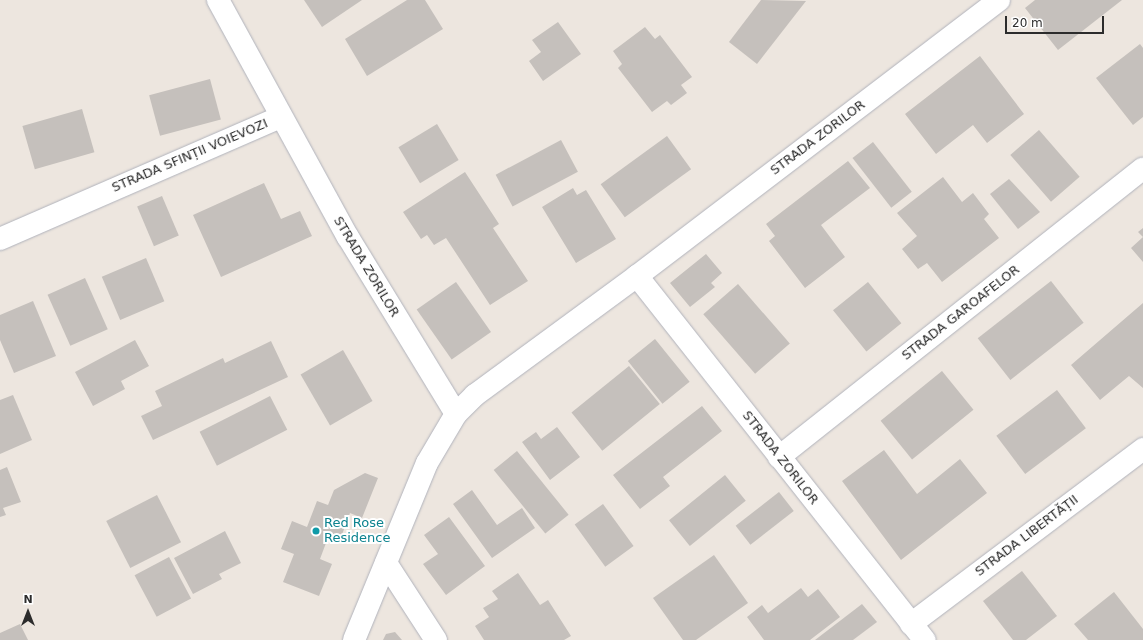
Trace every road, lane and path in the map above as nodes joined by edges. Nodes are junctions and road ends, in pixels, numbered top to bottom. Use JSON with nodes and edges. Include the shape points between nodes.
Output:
{"nodes":[{"id":1,"x":218,"y":0,"type":"edge"},
{"id":2,"x":999,"y":0,"type":"edge"},
{"id":3,"x":280,"y":117,"type":"junction"},
{"id":4,"x":1143,"y":169,"type":"edge"},
{"id":5,"x":0,"y":239,"type":"edge"},
{"id":6,"x":636,"y":276,"type":"junction"},
{"id":7,"x":456,"y":414,"type":"junction"},
{"id":8,"x":1143,"y":449,"type":"edge"},
{"id":9,"x":779,"y":457,"type":"junction"},
{"id":10,"x":386,"y":563,"type":"junction"},
{"id":11,"x":918,"y":632,"type":"edge"},
{"id":12,"x":354,"y":640,"type":"edge"},
{"id":13,"x":436,"y":640,"type":"edge"}],
"edges":[{"from":1,"to":3,"type":"street","name":"STRADA SFINȚII VOIEVOZI"},
{"from":2,"to":6,"type":"street","name":"STRADA ZORILOR"},
{"from":3,"to":5,"type":"street","name":"STRADA SFINȚII VOIEVOZI"},
{"from":3,"to":7,"type":"street","name":"STRADA ZORILOR"},
{"from":4,"to":9,"type":"street","name":"STRADA GAROAFELOR"},
{"from":6,"to":7,"type":"street","name":"STRADA ZORILOR","via":[[496,377]]},
{"from":6,"to":9,"type":"street","name":"STRADA ZORILOR"},
{"from":7,"to":10,"type":"street","name":"STRADA ZORILOR","via":[[427,463]]},
{"from":8,"to":11,"type":"street","name":"STRADA LIBERTĂȚII"},
{"from":9,"to":11,"type":"street","name":"STRADA ZORILOR"},
{"from":10,"to":12,"type":"street","name":"STRADA ZORILOR"},
{"from":10,"to":13,"type":"street"}]}
